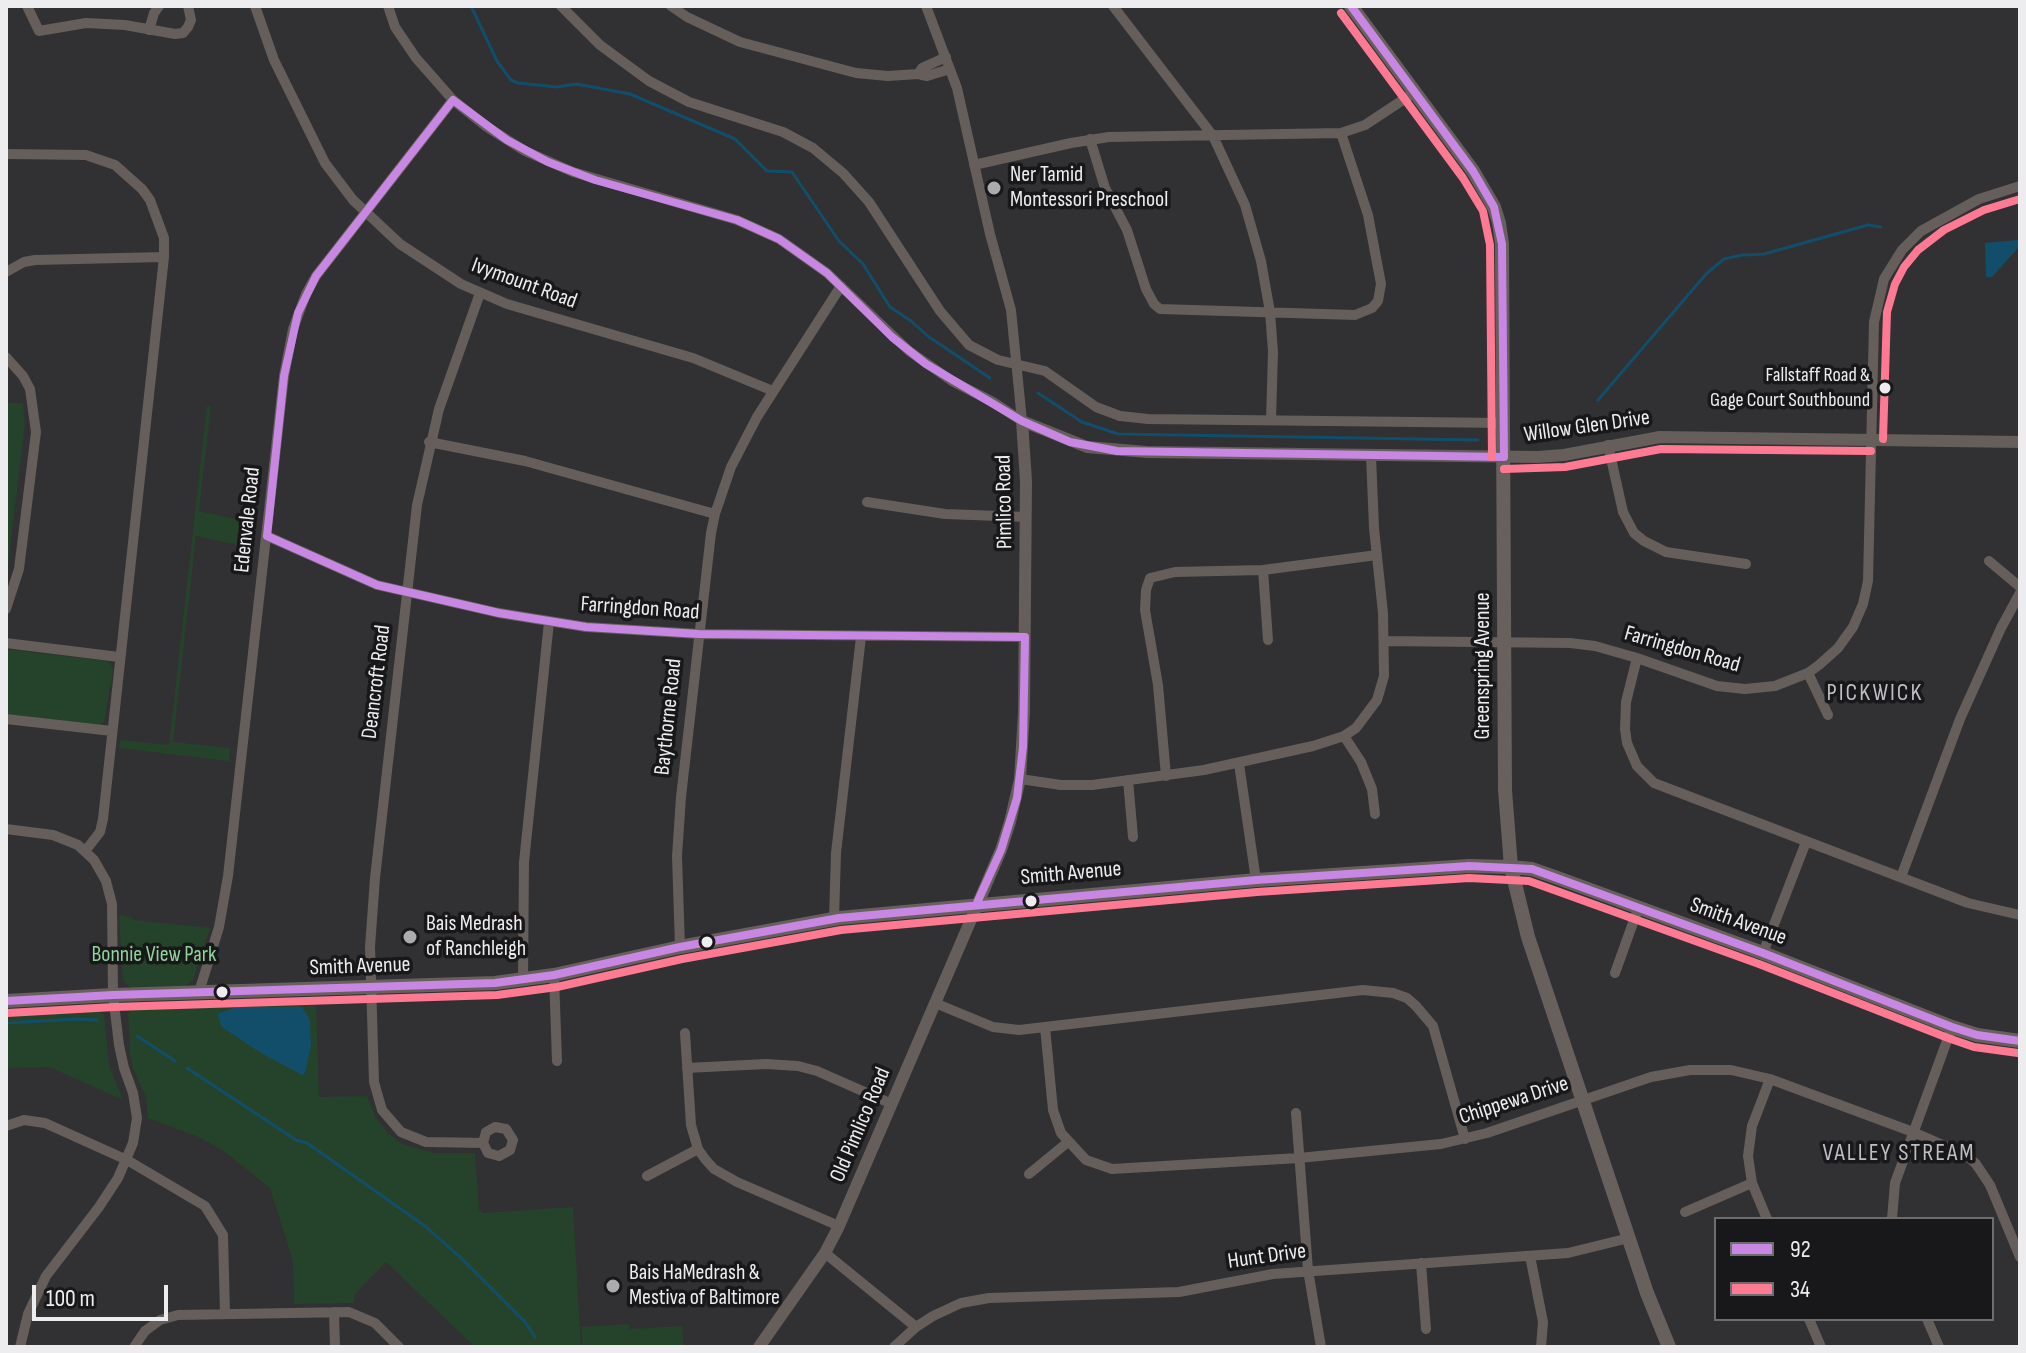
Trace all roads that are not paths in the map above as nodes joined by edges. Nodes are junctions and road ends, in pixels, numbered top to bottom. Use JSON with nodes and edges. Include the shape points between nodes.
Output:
{"nodes":[{"id":1,"x":27,"y":6,"type":"edge"},
{"id":2,"x":159,"y":6,"type":"edge"},
{"id":3,"x":188,"y":6,"type":"edge"},
{"id":4,"x":255,"y":6,"type":"edge"},
{"id":5,"x":388,"y":6,"type":"edge"},
{"id":6,"x":561,"y":6,"type":"edge"},
{"id":7,"x":671,"y":6,"type":"edge"},
{"id":8,"x":926,"y":6,"type":"edge"},
{"id":9,"x":1113,"y":6,"type":"edge"},
{"id":10,"x":1351,"y":6,"type":"edge"},
{"id":11,"x":149,"y":30,"type":"junction"},
{"id":12,"x":946,"y":57,"type":"junction"},
{"id":13,"x":950,"y":69,"type":"junction"},
{"id":14,"x":918,"y":74,"type":"junction"},
{"id":15,"x":1415,"y":92,"type":"junction"},
{"id":16,"x":453,"y":100,"type":"junction"},
{"id":17,"x":1341,"y":133,"type":"junction"},
{"id":18,"x":1213,"y":136,"type":"junction"},
{"id":19,"x":1090,"y":139,"type":"junction"},
{"id":20,"x":6,"y":154,"type":"edge"},
{"id":21,"x":974,"y":165,"type":"junction"},
{"id":22,"x":2020,"y":186,"type":"edge"},
{"id":23,"x":365,"y":213,"type":"junction"},
{"id":24,"x":164,"y":257,"type":"junction"},
{"id":25,"x":6,"y":272,"type":"edge"},
{"id":26,"x":841,"y":286,"type":"junction"},
{"id":27,"x":480,"y":293,"type":"junction"},
{"id":28,"x":1270,"y":312,"type":"junction"},
{"id":29,"x":6,"y":357,"type":"edge"},
{"id":30,"x":1015,"y":364,"type":"junction"},
{"id":31,"x":773,"y":391,"type":"junction"},
{"id":32,"x":1271,"y":420,"type":"junction"},
{"id":33,"x":1022,"y":421,"type":"junction"},
{"id":34,"x":1504,"y":423,"type":"junction"},
{"id":35,"x":1871,"y":439,"type":"junction"},
{"id":36,"x":429,"y":442,"type":"junction"},
{"id":37,"x":2020,"y":442,"type":"edge"},
{"id":38,"x":1608,"y":445,"type":"junction"},
{"id":39,"x":1371,"y":456,"type":"junction"},
{"id":40,"x":1504,"y":457,"type":"junction"},
{"id":41,"x":867,"y":502,"type":"dead end"},
{"id":42,"x":715,"y":514,"type":"junction"},
{"id":43,"x":1026,"y":517,"type":"junction"},
{"id":44,"x":267,"y":536,"type":"junction"},
{"id":45,"x":1377,"y":555,"type":"junction"},
{"id":46,"x":1989,"y":561,"type":"dead end"},
{"id":47,"x":1746,"y":564,"type":"dead end"},
{"id":48,"x":1263,"y":570,"type":"junction"},
{"id":49,"x":2020,"y":587,"type":"edge"},
{"id":50,"x":408,"y":593,"type":"junction"},
{"id":51,"x":2020,"y":593,"type":"edge"},
{"id":52,"x":6,"y":609,"type":"edge"},
{"id":53,"x":549,"y":622,"type":"junction"},
{"id":54,"x":699,"y":634,"type":"junction"},
{"id":55,"x":861,"y":637,"type":"junction"},
{"id":56,"x":1025,"y":637,"type":"junction"},
{"id":57,"x":1268,"y":640,"type":"dead end"},
{"id":58,"x":1384,"y":641,"type":"junction"},
{"id":59,"x":1505,"y":641,"type":"junction"},
{"id":60,"x":6,"y":643,"type":"edge"},
{"id":61,"x":119,"y":657,"type":"junction"},
{"id":62,"x":1637,"y":658,"type":"junction"},
{"id":63,"x":1808,"y":673,"type":"junction"},
{"id":64,"x":1828,"y":715,"type":"dead end"},
{"id":65,"x":6,"y":719,"type":"edge"},
{"id":66,"x":112,"y":731,"type":"junction"},
{"id":67,"x":1344,"y":736,"type":"junction"},
{"id":68,"x":1239,"y":764,"type":"junction"},
{"id":69,"x":1166,"y":776,"type":"junction"},
{"id":70,"x":1020,"y":779,"type":"junction"},
{"id":71,"x":1128,"y":780,"type":"junction"},
{"id":72,"x":1375,"y":814,"type":"dead end"},
{"id":73,"x":6,"y":829,"type":"edge"},
{"id":74,"x":1133,"y":837,"type":"dead end"},
{"id":75,"x":1806,"y":842,"type":"junction"},
{"id":76,"x":86,"y":850,"type":"junction"},
{"id":77,"x":1511,"y":867,"type":"junction"},
{"id":78,"x":1901,"y":877,"type":"junction"},
{"id":79,"x":1256,"y":880,"type":"junction"},
{"id":80,"x":976,"y":905,"type":"junction"},
{"id":81,"x":1638,"y":909,"type":"junction"},
{"id":82,"x":2020,"y":915,"type":"edge"},
{"id":83,"x":834,"y":919,"type":"junction"},
{"id":84,"x":680,"y":947,"type":"junction"},
{"id":85,"x":1763,"y":953,"type":"junction"},
{"id":86,"x":1615,"y":973,"type":"dead end"},
{"id":87,"x":554,"y":975,"type":"junction"},
{"id":88,"x":523,"y":980,"type":"junction"},
{"id":89,"x":370,"y":989,"type":"junction"},
{"id":90,"x":199,"y":992,"type":"junction"},
{"id":91,"x":113,"y":995,"type":"junction"},
{"id":92,"x":6,"y":1001,"type":"edge"},
{"id":93,"x":935,"y":1003,"type":"junction"},
{"id":94,"x":1045,"y":1027,"type":"junction"},
{"id":95,"x":1952,"y":1027,"type":"junction"},
{"id":96,"x":685,"y":1033,"type":"dead end"},
{"id":97,"x":2020,"y":1041,"type":"edge"},
{"id":98,"x":557,"y":1061,"type":"dead end"},
{"id":99,"x":687,"y":1068,"type":"junction"},
{"id":100,"x":1770,"y":1079,"type":"junction"},
{"id":101,"x":1583,"y":1099,"type":"junction"},
{"id":102,"x":892,"y":1104,"type":"junction"},
{"id":103,"x":1296,"y":1113,"type":"dead end"},
{"id":104,"x":6,"y":1126,"type":"edge"},
{"id":105,"x":1913,"y":1132,"type":"junction"},
{"id":106,"x":1465,"y":1139,"type":"junction"},
{"id":107,"x":1068,"y":1142,"type":"junction"},
{"id":108,"x":483,"y":1143,"type":"dead end"},
{"id":109,"x":698,"y":1149,"type":"junction"},
{"id":110,"x":1299,"y":1158,"type":"junction"},
{"id":111,"x":127,"y":1160,"type":"junction"},
{"id":112,"x":1029,"y":1174,"type":"dead end"},
{"id":113,"x":647,"y":1176,"type":"dead end"},
{"id":114,"x":1752,"y":1183,"type":"junction"},
{"id":115,"x":1685,"y":1212,"type":"dead end"},
{"id":116,"x":1766,"y":1217,"type":"edge"},
{"id":117,"x":1892,"y":1217,"type":"edge"},
{"id":118,"x":839,"y":1226,"type":"junction"},
{"id":119,"x":1629,"y":1238,"type":"junction"},
{"id":120,"x":825,"y":1253,"type":"junction"},
{"id":121,"x":1530,"y":1256,"type":"junction"},
{"id":122,"x":2020,"y":1257,"type":"edge"},
{"id":123,"x":1421,"y":1263,"type":"junction"},
{"id":124,"x":1308,"y":1270,"type":"junction"},
{"id":125,"x":334,"y":1312,"type":"junction"},
{"id":126,"x":225,"y":1313,"type":"junction"},
{"id":127,"x":1810,"y":1321,"type":"edge"},
{"id":128,"x":1928,"y":1321,"type":"edge"},
{"id":129,"x":916,"y":1327,"type":"junction"},
{"id":130,"x":1426,"y":1329,"type":"dead end"},
{"id":131,"x":20,"y":1347,"type":"edge"},
{"id":132,"x":134,"y":1347,"type":"edge"},
{"id":133,"x":335,"y":1347,"type":"edge"},
{"id":134,"x":399,"y":1347,"type":"edge"},
{"id":135,"x":759,"y":1347,"type":"edge"},
{"id":136,"x":894,"y":1347,"type":"edge"},
{"id":137,"x":1321,"y":1347,"type":"edge"},
{"id":138,"x":1541,"y":1347,"type":"edge"},
{"id":139,"x":1669,"y":1347,"type":"edge"},
{"id":140,"x":1821,"y":1347,"type":"edge"},
{"id":141,"x":1939,"y":1347,"type":"edge"}],
"edges":[{"from":1,"to":11,"type":"street","via":[[39,31],[86,23]]},
{"from":2,"to":11,"type":"street"},
{"from":3,"to":11,"type":"street","via":[[191,20],[183,33]]},
{"from":4,"to":23,"type":"street","name":"Ivymount Road","via":[[312,141]]},
{"from":5,"to":16,"type":"street","via":[[403,40]]},
{"from":6,"to":30,"type":"street","name":"Willow Glen Drive","via":[[600,45],[649,81],[706,108],[783,132],[829,160],[869,202],[960,336],[987,356]]},
{"from":7,"to":14,"type":"street","via":[[715,32],[769,50],[856,73]]},
{"from":8,"to":12,"type":"street","name":"Pimlico Road"},
{"from":9,"to":18,"type":"street"},
{"from":10,"to":15,"type":"main road","name":"Greenspring Avenue"},
{"from":12,"to":13,"type":"street","name":"Pimlico Road"},
{"from":12,"to":14,"type":"street"},
{"from":13,"to":14,"type":"street"},
{"from":13,"to":21,"type":"street","name":"Pimlico Road"},
{"from":15,"to":17,"type":"street","via":[[1365,125]]},
{"from":15,"to":34,"type":"main road","name":"Greenspring Avenue","via":[[1487,192],[1499,223]]},
{"from":16,"to":23,"type":"street","name":"Edenvale Road"},
{"from":16,"to":26,"type":"street","via":[[548,162],[769,234]]},
{"from":17,"to":18,"type":"street"},
{"from":17,"to":28,"type":"street","via":[[1368,215],[1381,284],[1378,301],[1355,315]]},
{"from":18,"to":19,"type":"street"},
{"from":18,"to":28,"type":"street","via":[[1245,205]]},
{"from":19,"to":21,"type":"street"},
{"from":19,"to":28,"type":"street","via":[[1150,298],[1160,309]]},
{"from":20,"to":24,"type":"street","via":[[86,155],[115,165],[150,200],[161,226]]},
{"from":21,"to":30,"type":"street","name":"Pimlico Road","via":[[1011,310]]},
{"from":22,"to":35,"type":"street","name":"Farringdon Road","via":[[1938,220],[1894,260],[1875,310]]},
{"from":23,"to":27,"type":"street","name":"Ivymount Road","via":[[432,267]]},
{"from":23,"to":44,"type":"street","name":"Edenvale Road","via":[[316,276],[293,329]]},
{"from":24,"to":25,"type":"street","via":[[35,260]]},
{"from":24,"to":61,"type":"street"},
{"from":26,"to":31,"type":"street","name":"Baythorne Road"},
{"from":26,"to":33,"type":"street","via":[[909,351]]},
{"from":27,"to":31,"type":"street","name":"Ivymount Road","via":[[693,358]]},
{"from":27,"to":36,"type":"street","name":"Deancroft Road"},
{"from":28,"to":32,"type":"street"},
{"from":29,"to":52,"type":"street","via":[[30,389],[36,432],[19,569]]},
{"from":30,"to":32,"type":"street","name":"Willow Glen Drive","via":[[1045,371],[1096,407],[1120,416]]},
{"from":30,"to":33,"type":"street","name":"Pimlico Road"},
{"from":31,"to":42,"type":"street","name":"Baythorne Road","via":[[731,467]]},
{"from":32,"to":34,"type":"street","name":"Willow Glen Drive"},
{"from":33,"to":39,"type":"street","name":"Willow Glen Drive","via":[[1104,450]]},
{"from":33,"to":43,"type":"street","name":"Pimlico Road"},
{"from":34,"to":40,"type":"main road","name":"Greenspring Avenue"},
{"from":35,"to":37,"type":"street","name":"Willow Glen Drive"},
{"from":35,"to":38,"type":"street","name":"Willow Glen Drive","via":[[1671,437]]},
{"from":35,"to":63,"type":"street","name":"Farringdon Road","via":[[1869,568],[1863,604],[1838,648]]},
{"from":36,"to":42,"type":"street","via":[[525,461]]},
{"from":36,"to":50,"type":"street","name":"Deancroft Road"},
{"from":38,"to":40,"type":"street","name":"Willow Glen Drive","via":[[1551,456]]},
{"from":38,"to":47,"type":"street","via":[[1623,512],[1634,533],[1666,552]]},
{"from":39,"to":40,"type":"street","name":"Willow Glen Drive"},
{"from":39,"to":45,"type":"street"},
{"from":40,"to":59,"type":"main road","name":"Greenspring Avenue"},
{"from":41,"to":43,"type":"street","via":[[945,514]]},
{"from":42,"to":54,"type":"street","name":"Baythorne Road"},
{"from":43,"to":56,"type":"street","name":"Pimlico Road"},
{"from":44,"to":50,"type":"street","name":"Farringdon Road","via":[[360,579]]},
{"from":44,"to":90,"type":"street","name":"Edenvale Road","via":[[228,876]]},
{"from":45,"to":48,"type":"street"},
{"from":45,"to":58,"type":"street"},
{"from":46,"to":49,"type":"street"},
{"from":48,"to":57,"type":"street"},
{"from":48,"to":69,"type":"street","via":[[1175,572],[1150,578],[1145,610]]},
{"from":50,"to":53,"type":"street","name":"Farringdon Road"},
{"from":50,"to":89,"type":"street","name":"Deancroft Road","via":[[375,878]]},
{"from":51,"to":78,"type":"street","via":[[1960,719]]},
{"from":53,"to":54,"type":"street","name":"Farringdon Road"},
{"from":53,"to":88,"type":"street","via":[[524,862]]},
{"from":54,"to":55,"type":"street","name":"Farringdon Road"},
{"from":54,"to":84,"type":"street","name":"Baythorne Road","via":[[678,828]]},
{"from":55,"to":56,"type":"street","name":"Farringdon Road"},
{"from":55,"to":83,"type":"street","via":[[836,853]]},
{"from":56,"to":70,"type":"street","name":"Pimlico Road"},
{"from":58,"to":59,"type":"street","name":"Farringdon Road"},
{"from":58,"to":67,"type":"street","via":[[1384,676],[1377,700],[1366,718]]},
{"from":59,"to":62,"type":"street","name":"Farringdon Road","via":[[1582,645]]},
{"from":59,"to":77,"type":"main road","name":"Greenspring Avenue"},
{"from":60,"to":61,"type":"street"},
{"from":61,"to":66,"type":"street"},
{"from":62,"to":63,"type":"street","name":"Farringdon Road","via":[[1730,688],[1775,686]]},
{"from":62,"to":75,"type":"street","via":[[1625,729],[1644,775],[1666,789]]},
{"from":63,"to":64,"type":"street"},
{"from":65,"to":66,"type":"street"},
{"from":66,"to":76,"type":"street","via":[[103,819]]},
{"from":67,"to":68,"type":"street"},
{"from":67,"to":72,"type":"street","via":[[1372,789]]},
{"from":68,"to":69,"type":"street"},
{"from":68,"to":79,"type":"street"},
{"from":69,"to":71,"type":"street"},
{"from":70,"to":71,"type":"street","via":[[1076,786]]},
{"from":70,"to":80,"type":"street","name":"Pimlico Road","via":[[1001,850]]},
{"from":71,"to":74,"type":"street"},
{"from":73,"to":76,"type":"street","via":[[53,835]]},
{"from":75,"to":78,"type":"street"},
{"from":75,"to":85,"type":"street"},
{"from":76,"to":91,"type":"street","via":[[109,892]]},
{"from":77,"to":79,"type":"main road","name":"Smith Avenue"},
{"from":77,"to":81,"type":"main road","name":"Smith Avenue","via":[[1532,869]]},
{"from":77,"to":101,"type":"main road","name":"Greenspring Avenue","via":[[1528,937]]},
{"from":78,"to":82,"type":"street","via":[[1987,909]]},
{"from":79,"to":80,"type":"main road","name":"Smith Avenue"},
{"from":80,"to":83,"type":"main road","name":"Smith Avenue"},
{"from":80,"to":93,"type":"street","name":"Old Pimlico Road"},
{"from":81,"to":85,"type":"main road","name":"Smith Avenue"},
{"from":81,"to":86,"type":"street"},
{"from":83,"to":84,"type":"main road","name":"Smith Avenue"},
{"from":84,"to":87,"type":"main road","name":"Smith Avenue"},
{"from":85,"to":95,"type":"main road","name":"Smith Avenue"},
{"from":87,"to":88,"type":"main road","name":"Smith Avenue"},
{"from":87,"to":98,"type":"street"},
{"from":88,"to":89,"type":"main road","name":"Smith Avenue"},
{"from":89,"to":90,"type":"main road","name":"Smith Avenue"},
{"from":89,"to":108,"type":"street","name":"Deancroft Road","via":[[376,1096],[389,1122],[426,1142]]},
{"from":90,"to":91,"type":"main road","name":"Smith Avenue"},
{"from":91,"to":92,"type":"main road","name":"Smith Avenue"},
{"from":91,"to":111,"type":"street","via":[[121,1056],[136,1106],[137,1129]]},
{"from":93,"to":94,"type":"street","via":[[993,1027]]},
{"from":93,"to":102,"type":"street","name":"Old Pimlico Road"},
{"from":94,"to":106,"type":"street","via":[[1363,990],[1393,993],[1407,998],[1433,1026]]},
{"from":94,"to":107,"type":"street","via":[[1053,1110]]},
{"from":95,"to":97,"type":"main road","name":"Smith Avenue"},
{"from":95,"to":105,"type":"street"},
{"from":96,"to":99,"type":"street"},
{"from":99,"to":102,"type":"street","via":[[798,1066]]},
{"from":99,"to":109,"type":"street"},
{"from":100,"to":101,"type":"street","name":"Chippewa Drive","via":[[1731,1070],[1680,1071]]},
{"from":100,"to":105,"type":"street","name":"Chippewa Drive"},
{"from":100,"to":114,"type":"street","via":[[1749,1142]]},
{"from":101,"to":106,"type":"street","name":"Chippewa Drive"},
{"from":101,"to":119,"type":"main road","name":"Greenspring Avenue"},
{"from":102,"to":118,"type":"street","name":"Old Pimlico Road"},
{"from":103,"to":110,"type":"street"},
{"from":104,"to":111,"type":"street","via":[[24,1120],[45,1123]]},
{"from":105,"to":117,"type":"street","via":[[1895,1183]]},
{"from":105,"to":122,"type":"street","name":"Chippewa Drive","via":[[1954,1148],[1976,1164]]},
{"from":106,"to":110,"type":"street","name":"Chippewa Drive"},
{"from":107,"to":110,"type":"street","name":"Chippewa Drive","via":[[1086,1160],[1125,1170]]},
{"from":107,"to":112,"type":"street"},
{"from":109,"to":113,"type":"street"},
{"from":109,"to":118,"type":"street","via":[[723,1175]]},
{"from":110,"to":124,"type":"street"},
{"from":111,"to":126,"type":"street","via":[[197,1200],[219,1224],[225,1249]]},
{"from":111,"to":131,"type":"street","via":[[46,1276]]},
{"from":114,"to":115,"type":"street"},
{"from":114,"to":116,"type":"street"},
{"from":118,"to":120,"type":"street","name":"Old Pimlico Road"},
{"from":119,"to":121,"type":"street","name":"Hunt Drive"},
{"from":119,"to":139,"type":"main road","name":"Greenspring Avenue"},
{"from":120,"to":129,"type":"street"},
{"from":120,"to":135,"type":"street","name":"Old Pimlico Road"},
{"from":121,"to":123,"type":"street","name":"Hunt Drive"},
{"from":121,"to":138,"type":"street","via":[[1543,1322]]},
{"from":123,"to":124,"type":"street","name":"Hunt Drive"},
{"from":123,"to":130,"type":"street"},
{"from":124,"to":129,"type":"street","name":"Hunt Drive","via":[[1179,1292],[989,1298],[961,1303]]},
{"from":124,"to":137,"type":"street"},
{"from":125,"to":126,"type":"street"},
{"from":125,"to":133,"type":"street"},
{"from":125,"to":134,"type":"street","via":[[364,1316]]},
{"from":126,"to":132,"type":"street","via":[[160,1320]]},
{"from":127,"to":140,"type":"street"},
{"from":128,"to":141,"type":"street"},
{"from":129,"to":136,"type":"street","name":"Hunt Drive"}]}
